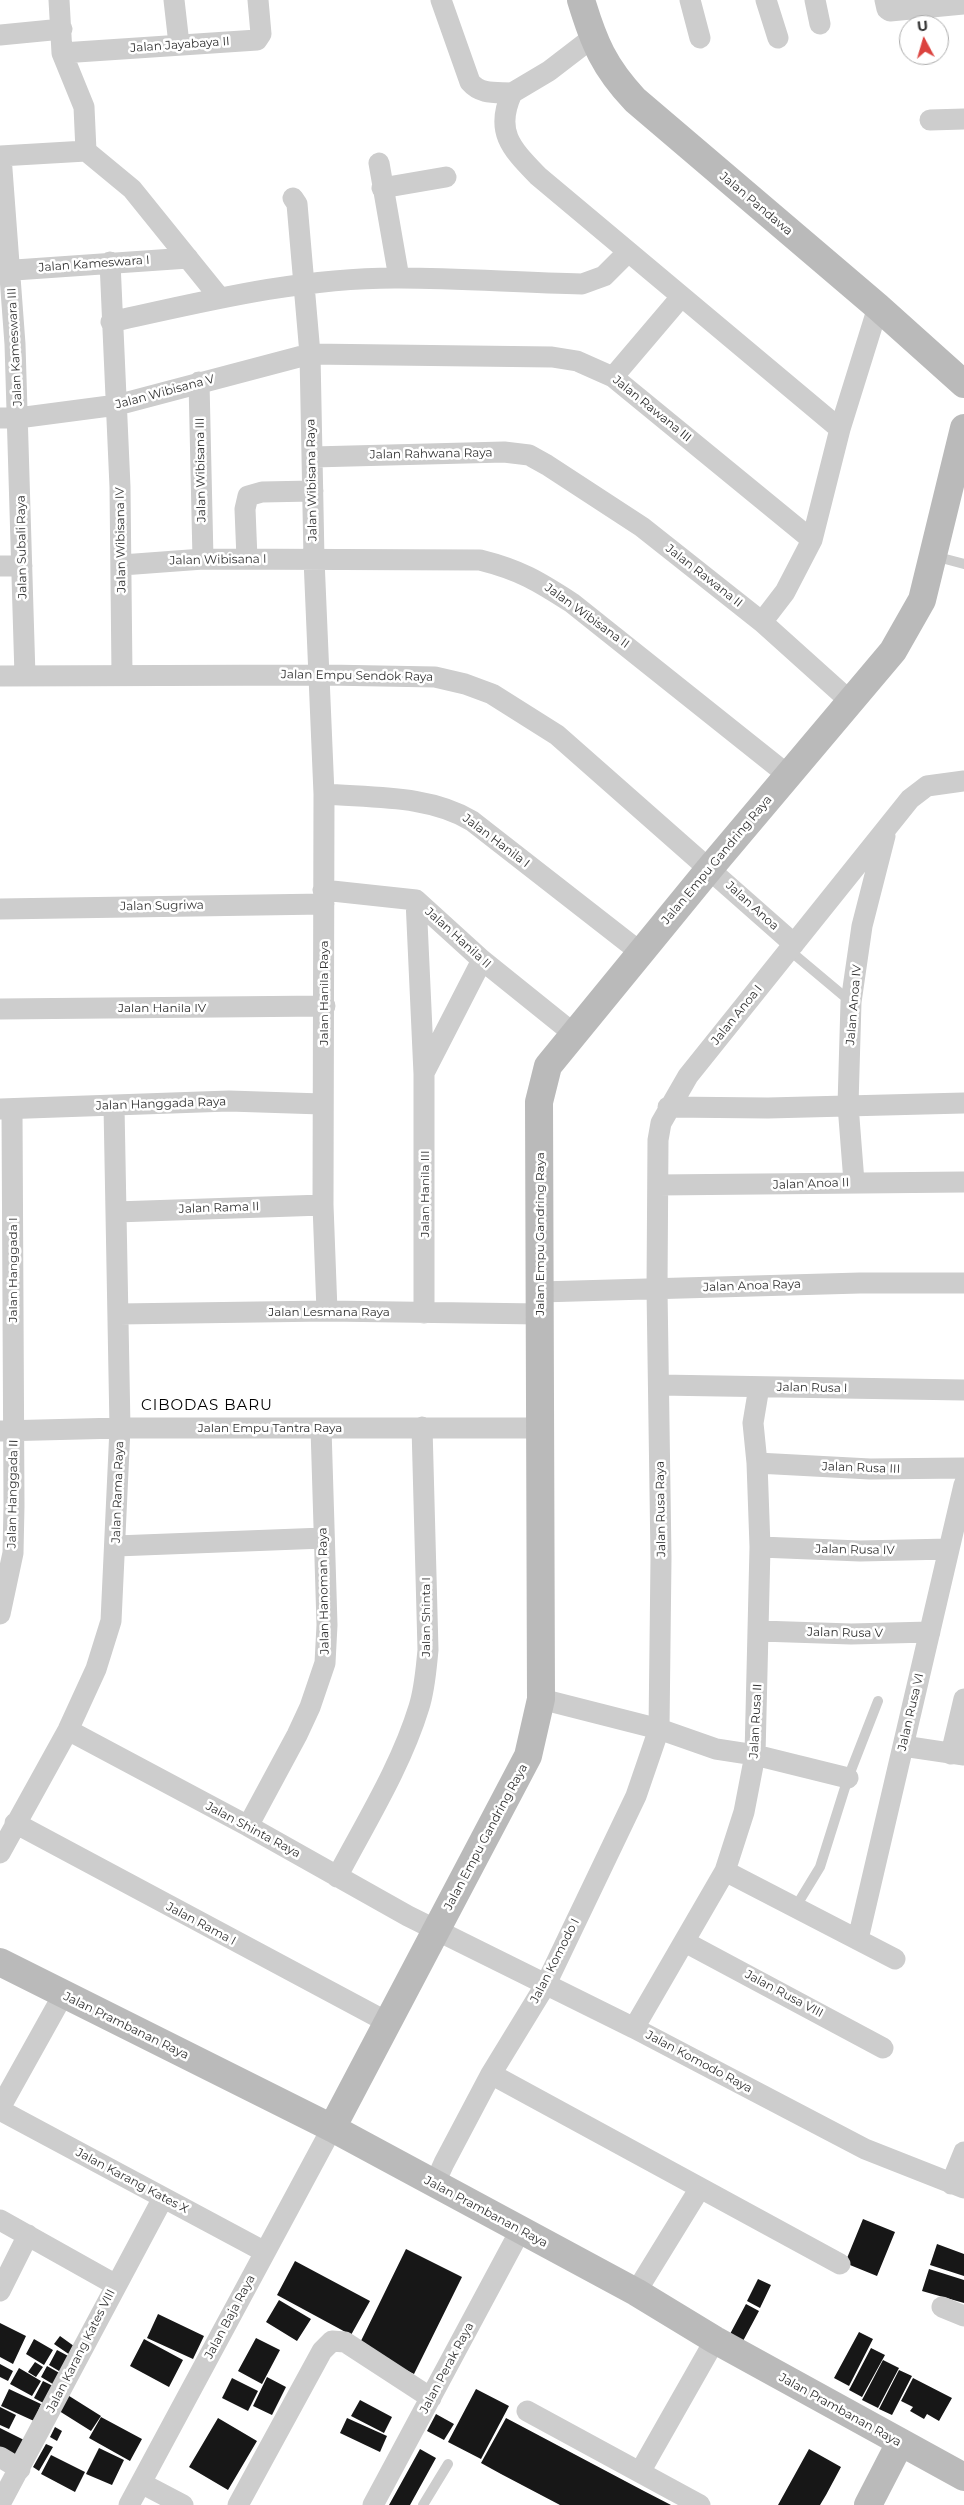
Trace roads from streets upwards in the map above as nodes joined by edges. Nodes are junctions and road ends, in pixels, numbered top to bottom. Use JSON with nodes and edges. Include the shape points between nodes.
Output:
{"nodes":[{"id":1,"x":59,"y":0,"type":"edge"},
{"id":2,"x":174,"y":0,"type":"edge"},
{"id":3,"x":258,"y":0,"type":"edge"},
{"id":4,"x":441,"y":0,"type":"edge"},
{"id":5,"x":581,"y":0,"type":"edge"},
{"id":6,"x":690,"y":0,"type":"edge"},
{"id":7,"x":766,"y":0,"type":"edge"},
{"id":8,"x":815,"y":0,"type":"edge"},
{"id":9,"x":885,"y":0,"type":"edge"},
{"id":10,"x":964,"y":4,"type":"edge"},
{"id":11,"x":820,"y":24,"type":"dead end"},
{"id":12,"x":62,"y":29,"type":"junction"},
{"id":13,"x":0,"y":35,"type":"edge"},
{"id":14,"x":592,"y":38,"type":"junction"},
{"id":15,"x":700,"y":38,"type":"dead end"},
{"id":16,"x":778,"y":38,"type":"dead end"},
{"id":17,"x":178,"y":44,"type":"junction"},
{"id":18,"x":62,"y":53,"type":"junction"},
{"id":19,"x":512,"y":93,"type":"junction"},
{"id":20,"x":964,"y":119,"type":"edge"},
{"id":21,"x":930,"y":120,"type":"dead end"},
{"id":22,"x":86,"y":151,"type":"junction"},
{"id":23,"x":1,"y":156,"type":"edge"},
{"id":24,"x":378,"y":163,"type":"dead end"},
{"id":25,"x":446,"y":177,"type":"dead end"},
{"id":26,"x":382,"y":188,"type":"junction"},
{"id":27,"x":293,"y":198,"type":"dead end"},
{"id":28,"x":628,"y":252,"type":"junction"},
{"id":29,"x":188,"y":258,"type":"junction"},
{"id":30,"x":110,"y":262,"type":"junction"},
{"id":31,"x":5,"y":270,"type":"edge"},
{"id":32,"x":399,"y":278,"type":"junction"},
{"id":33,"x":304,"y":284,"type":"junction"},
{"id":34,"x":681,"y":297,"type":"junction"},
{"id":35,"x":220,"y":298,"type":"junction"},
{"id":36,"x":878,"y":307,"type":"junction"},
{"id":37,"x":112,"y":322,"type":"junction"},
{"id":38,"x":310,"y":354,"type":"junction"},
{"id":39,"x":614,"y":377,"type":"junction"},
{"id":40,"x":199,"y":382,"type":"junction"},
{"id":41,"x":964,"y":384,"type":"edge"},
{"id":42,"x":117,"y":405,"type":"junction"},
{"id":43,"x":9,"y":418,"type":"edge"},
{"id":44,"x":964,"y":428,"type":"edge"},
{"id":45,"x":840,"y":429,"type":"junction"},
{"id":46,"x":313,"y":457,"type":"junction"},
{"id":47,"x":547,"y":465,"type":"joint"},
{"id":48,"x":313,"y":491,"type":"junction"},
{"id":49,"x":812,"y":540,"type":"junction"},
{"id":50,"x":203,"y":559,"type":"junction"},
{"id":51,"x":247,"y":559,"type":"junction"},
{"id":52,"x":314,"y":559,"type":"junction"},
{"id":53,"x":122,"y":565,"type":"junction"},
{"id":54,"x":0,"y":566,"type":"edge"},
{"id":55,"x":22,"y":566,"type":"junction"},
{"id":56,"x":762,"y":622,"type":"junction"},
{"id":57,"x":122,"y":675,"type":"junction"},
{"id":58,"x":319,"y":675,"type":"junction"},
{"id":59,"x":0,"y":676,"type":"edge"},
{"id":60,"x":25,"y":676,"type":"junction"},
{"id":61,"x":851,"y":702,"type":"junction"},
{"id":62,"x":789,"y":776,"type":"junction"},
{"id":63,"x":964,"y":781,"type":"edge"},
{"id":64,"x":324,"y":794,"type":"junction"},
{"id":65,"x":886,"y":830,"type":"junction"},
{"id":66,"x":710,"y":868,"type":"junction"},
{"id":67,"x":324,"y":897,"type":"junction"},
{"id":68,"x":416,"y":900,"type":"junction"},
{"id":69,"x":0,"y":909,"type":"edge"},
{"id":70,"x":791,"y":947,"type":"junction"},
{"id":71,"x":640,"y":952,"type":"junction"},
{"id":72,"x":482,"y":960,"type":"junction"},
{"id":73,"x":325,"y":1006,"type":"junction"},
{"id":74,"x":0,"y":1009,"type":"edge"},
{"id":75,"x":574,"y":1034,"type":"junction"},
{"id":76,"x":424,"y":1074,"type":"junction"},
{"id":77,"x":964,"y":1103,"type":"edge"},
{"id":78,"x":322,"y":1104,"type":"junction"},
{"id":79,"x":848,"y":1105,"type":"junction"},
{"id":80,"x":114,"y":1106,"type":"junction"},
{"id":81,"x":668,"y":1107,"type":"junction"},
{"id":82,"x":6,"y":1110,"type":"edge"},
{"id":83,"x":854,"y":1182,"type":"junction"},
{"id":84,"x":964,"y":1182,"type":"edge"},
{"id":85,"x":658,"y":1185,"type":"junction"},
{"id":86,"x":322,"y":1205,"type":"junction"},
{"id":87,"x":116,"y":1212,"type":"junction"},
{"id":88,"x":964,"y":1283,"type":"edge"},
{"id":89,"x":656,"y":1289,"type":"junction"},
{"id":90,"x":540,"y":1303,"type":"junction"},
{"id":91,"x":327,"y":1311,"type":"junction"},
{"id":92,"x":424,"y":1313,"type":"junction"},
{"id":93,"x":119,"y":1314,"type":"junction"},
{"id":94,"x":660,"y":1385,"type":"junction"},
{"id":95,"x":759,"y":1387,"type":"junction"},
{"id":96,"x":964,"y":1390,"type":"edge"},
{"id":97,"x":422,"y":1427,"type":"junction"},
{"id":98,"x":120,"y":1428,"type":"junction"},
{"id":99,"x":321,"y":1428,"type":"junction"},
{"id":100,"x":541,"y":1428,"type":"junction"},
{"id":101,"x":7,"y":1431,"type":"edge"},
{"id":102,"x":757,"y":1463,"type":"junction"},
{"id":103,"x":964,"y":1468,"type":"edge"},
{"id":104,"x":964,"y":1485,"type":"edge"},
{"id":105,"x":324,"y":1538,"type":"junction"},
{"id":106,"x":116,"y":1546,"type":"junction"},
{"id":107,"x":760,"y":1547,"type":"junction"},
{"id":108,"x":949,"y":1549,"type":"junction"},
{"id":109,"x":0,"y":1614,"type":"edge"},
{"id":110,"x":760,"y":1631,"type":"junction"},
{"id":111,"x":930,"y":1632,"type":"junction"},
{"id":112,"x":541,"y":1699,"type":"junction"},
{"id":113,"x":964,"y":1699,"type":"edge"},
{"id":114,"x":659,"y":1729,"type":"junction"},
{"id":115,"x":68,"y":1730,"type":"junction"},
{"id":116,"x":903,"y":1746,"type":"junction"},
{"id":117,"x":958,"y":1754,"type":"edge"},
{"id":118,"x":755,"y":1755,"type":"junction"},
{"id":119,"x":848,"y":1778,"type":"road end"},
{"id":120,"x":15,"y":1824,"type":"junction"},
{"id":121,"x":248,"y":1826,"type":"junction"},
{"id":122,"x":0,"y":1853,"type":"edge"},
{"id":123,"x":725,"y":1870,"type":"junction"},
{"id":124,"x":337,"y":1877,"type":"junction"},
{"id":125,"x":437,"y":1931,"type":"junction"},
{"id":126,"x":858,"y":1939,"type":"junction"},
{"id":127,"x":685,"y":1942,"type":"junction"},
{"id":128,"x":895,"y":1959,"type":"dead end"},
{"id":129,"x":0,"y":1962,"type":"edge"},
{"id":130,"x":546,"y":1984,"type":"junction"},
{"id":131,"x":62,"y":1994,"type":"junction"},
{"id":132,"x":387,"y":2022,"type":"junction"},
{"id":133,"x":634,"y":2028,"type":"junction"},
{"id":134,"x":883,"y":2048,"type":"dead end"},
{"id":135,"x":491,"y":2074,"type":"junction"},
{"id":136,"x":0,"y":2109,"type":"edge"},
{"id":137,"x":332,"y":2128,"type":"junction"},
{"id":138,"x":964,"y":2152,"type":"edge"},
{"id":139,"x":434,"y":2185,"type":"junction"},
{"id":140,"x":957,"y":2186,"type":"edge"},
{"id":141,"x":700,"y":2188,"type":"junction"},
{"id":142,"x":163,"y":2198,"type":"junction"},
{"id":143,"x":0,"y":2220,"type":"edge"},
{"id":144,"x":520,"y":2231,"type":"junction"},
{"id":145,"x":28,"y":2235,"type":"junction"},
{"id":146,"x":264,"y":2252,"type":"junction"},
{"id":147,"x":840,"y":2264,"type":"dead end"},
{"id":148,"x":116,"y":2285,"type":"junction"},
{"id":149,"x":0,"y":2291,"type":"edge"},
{"id":150,"x":636,"y":2292,"type":"junction"},
{"id":151,"x":942,"y":2307,"type":"dead end"},
{"id":152,"x":964,"y":2316,"type":"edge"},
{"id":153,"x":714,"y":2340,"type":"junction"},
{"id":154,"x":431,"y":2398,"type":"junction"},
{"id":155,"x":527,"y":2411,"type":"dead end"},
{"id":156,"x":900,"y":2443,"type":"junction"},
{"id":157,"x":0,"y":2457,"type":"edge"},
{"id":158,"x":20,"y":2469,"type":"junction"},
{"id":159,"x":640,"y":2472,"type":"junction"},
{"id":160,"x":964,"y":2477,"type":"edge"},
{"id":161,"x":141,"y":2483,"type":"junction"},
{"id":162,"x":0,"y":2504,"type":"edge"},
{"id":163,"x":129,"y":2505,"type":"edge"},
{"id":164,"x":183,"y":2505,"type":"edge"},
{"id":165,"x":238,"y":2505,"type":"edge"},
{"id":166,"x":374,"y":2505,"type":"edge"},
{"id":167,"x":700,"y":2505,"type":"edge"},
{"id":168,"x":868,"y":2505,"type":"edge"}],
"edges":[{"from":1,"to":12,"type":"street"},
{"from":2,"to":17,"type":"street"},
{"from":3,"to":17,"type":"street","name":"Jalan Jayabaya II","via":[[261,34],[257,40]]},
{"from":4,"to":19,"type":"street","via":[[470,82],[477,90]]},
{"from":5,"to":14,"type":"street","name":"Jalan Pandawa"},
{"from":6,"to":15,"type":"street"},
{"from":7,"to":16,"type":"street"},
{"from":8,"to":11,"type":"street"},
{"from":9,"to":10,"type":"street","via":[[890,11]]},
{"from":12,"to":13,"type":"street"},
{"from":12,"to":18,"type":"street"},
{"from":14,"to":19,"type":"street","via":[[549,71]]},
{"from":14,"to":36,"type":"street","name":"Jalan Pandawa","via":[[608,69],[635,100]]},
{"from":17,"to":18,"type":"street","name":"Jalan Jayabaya II"},
{"from":18,"to":22,"type":"street","via":[[84,107]]},
{"from":19,"to":28,"type":"street","via":[[504,118],[506,137],[514,151],[538,176]]},
{"from":20,"to":21,"type":"street"},
{"from":22,"to":23,"type":"street"},
{"from":22,"to":29,"type":"street","via":[[132,189]]},
{"from":23,"to":31,"type":"street","name":"Jalan Kameswara III"},
{"from":24,"to":26,"type":"street"},
{"from":25,"to":26,"type":"street"},
{"from":26,"to":32,"type":"street"},
{"from":27,"to":33,"type":"street","name":"Jalan Wibisana Raya","via":[[297,204]]},
{"from":28,"to":32,"type":"street","via":[[604,276],[582,284]]},
{"from":28,"to":34,"type":"street"},
{"from":29,"to":30,"type":"street","name":"Jalan Kameswara I"},
{"from":29,"to":35,"type":"street"},
{"from":30,"to":31,"type":"street","name":"Jalan Kameswara I"},
{"from":30,"to":37,"type":"street","name":"Jalan Wibisana IV"},
{"from":31,"to":43,"type":"street","name":"Jalan Kameswara III"},
{"from":32,"to":33,"type":"street"},
{"from":33,"to":35,"type":"street"},
{"from":33,"to":38,"type":"street","name":"Jalan Wibisana Raya"},
{"from":34,"to":39,"type":"street"},
{"from":34,"to":45,"type":"street"},
{"from":35,"to":37,"type":"street"},
{"from":36,"to":41,"type":"street","name":"Jalan Pandawa"},
{"from":36,"to":45,"type":"street"},
{"from":37,"to":42,"type":"street","name":"Jalan Wibisana IV"},
{"from":38,"to":39,"type":"street","name":"Jalan Rawana III","via":[[552,357],[577,361]]},
{"from":38,"to":40,"type":"street","name":"Jalan Wibisana V"},
{"from":38,"to":46,"type":"street","name":"Jalan Wibisana Raya"},
{"from":39,"to":49,"type":"street","name":"Jalan Rawana III"},
{"from":40,"to":42,"type":"street","name":"Jalan Wibisana V"},
{"from":40,"to":50,"type":"street","name":"Jalan Wibisana III"},
{"from":42,"to":43,"type":"street","name":"Jalan Wibisana V"},
{"from":42,"to":53,"type":"street","name":"Jalan Wibisana IV"},
{"from":43,"to":55,"type":"street","name":"Jalan Subali Raya"},
{"from":44,"to":61,"type":"street","name":"Jalan Empu Gandring Raya","via":[[922,600],[893,651]]},
{"from":45,"to":49,"type":"street"},
{"from":46,"to":47,"type":"street","name":"Jalan Rahwana Raya","via":[[504,452],[529,455]]},
{"from":46,"to":48,"type":"street","name":"Jalan Wibisana Raya"},
{"from":47,"to":56,"type":"street","name":"Jalan Rawana II","via":[[642,527]]},
{"from":48,"to":51,"type":"street","via":[[262,492],[248,496],[244,509]]},
{"from":48,"to":52,"type":"street","name":"Jalan Wibisana Raya"},
{"from":49,"to":56,"type":"street","via":[[785,592]]},
{"from":50,"to":51,"type":"street","name":"Jalan Wibisana I"},
{"from":50,"to":53,"type":"street","name":"Jalan Wibisana I"},
{"from":51,"to":52,"type":"street","name":"Jalan Wibisana I"},
{"from":52,"to":58,"type":"street","name":"Jalan Wibisana Raya"},
{"from":52,"to":62,"type":"street","name":"Jalan Wibisana II","via":[[480,560],[513,568],[572,603]]},
{"from":53,"to":57,"type":"street","name":"Jalan Wibisana IV"},
{"from":54,"to":55,"type":"street"},
{"from":55,"to":60,"type":"street","name":"Jalan Subali Raya"},
{"from":56,"to":61,"type":"street","name":"Jalan Rawana II"},
{"from":57,"to":58,"type":"street","name":"Jalan Empu Sendok Raya"},
{"from":57,"to":60,"type":"street","name":"Jalan Empu Sendok Raya"},
{"from":58,"to":64,"type":"street","name":"Jalan Hanila Raya"},
{"from":58,"to":66,"type":"street","name":"Jalan Empu Sendok Raya","via":[[435,677],[492,694],[556,735]]},
{"from":59,"to":60,"type":"street","name":"Jalan Empu Sendok Raya"},
{"from":61,"to":62,"type":"street","name":"Jalan Empu Gandring Raya"},
{"from":62,"to":66,"type":"street","name":"Jalan Empu Gandring Raya"},
{"from":63,"to":65,"type":"street","name":"Jalan Anoa I","via":[[927,786],[910,799]]},
{"from":64,"to":67,"type":"street","name":"Jalan Hanila Raya"},
{"from":64,"to":71,"type":"street","name":"Jalan Hanila I","via":[[404,801],[455,811],[472,820]]},
{"from":65,"to":70,"type":"street","name":"Jalan Anoa I"},
{"from":65,"to":79,"type":"street","name":"Jalan Anoa IV","via":[[862,926],[851,1002]]},
{"from":66,"to":70,"type":"street","name":"Jalan Anoa"},
{"from":66,"to":71,"type":"street","name":"Jalan Empu Gandring Raya"},
{"from":67,"to":68,"type":"street","name":"Jalan Hanila II"},
{"from":67,"to":69,"type":"street","name":"Jalan Sugriwa"},
{"from":67,"to":73,"type":"street","name":"Jalan Hanila Raya"},
{"from":68,"to":72,"type":"street","name":"Jalan Hanila II"},
{"from":68,"to":76,"type":"street","name":"Jalan Hanila III"},
{"from":70,"to":81,"type":"street","name":"Jalan Anoa I","via":[[688,1076]]},
{"from":71,"to":75,"type":"street","name":"Jalan Empu Gandring Raya"},
{"from":72,"to":75,"type":"street","name":"Jalan Hanila II"},
{"from":72,"to":76,"type":"street","name":"Jalan Hanila III"},
{"from":73,"to":74,"type":"street","name":"Jalan Hanila IV"},
{"from":73,"to":78,"type":"street","name":"Jalan Hanila Raya"},
{"from":75,"to":90,"type":"street","name":"Jalan Empu Gandring Raya","via":[[548,1066],[539,1102]]},
{"from":76,"to":92,"type":"street","name":"Jalan Hanila III"},
{"from":77,"to":79,"type":"street"},
{"from":78,"to":80,"type":"street","name":"Jalan Hanggada Raya","via":[[229,1101]]},
{"from":78,"to":86,"type":"street","name":"Jalan Hanila Raya"},
{"from":79,"to":81,"type":"street"},
{"from":79,"to":83,"type":"street","name":"Jalan Anoa IV"},
{"from":80,"to":82,"type":"street","name":"Jalan Hanggada Raya"},
{"from":80,"to":87,"type":"street","name":"Jalan Rama Raya"},
{"from":81,"to":85,"type":"street","name":"Jalan Anoa I","via":[[658,1140]]},
{"from":82,"to":101,"type":"street","name":"Jalan Hanggada I"},
{"from":83,"to":84,"type":"street","name":"Jalan Anoa II"},
{"from":83,"to":85,"type":"street","name":"Jalan Anoa II"},
{"from":85,"to":89,"type":"street","name":"Jalan Anoa I"},
{"from":86,"to":87,"type":"street","name":"Jalan Rama II"},
{"from":86,"to":91,"type":"street","name":"Jalan Hanila Raya"},
{"from":87,"to":93,"type":"street","name":"Jalan Rama Raya"},
{"from":88,"to":89,"type":"street","name":"Jalan Anoa Raya"},
{"from":89,"to":90,"type":"street","name":"Jalan Anoa Raya"},
{"from":89,"to":94,"type":"street","name":"Jalan Rusa Raya"},
{"from":90,"to":92,"type":"street","name":"Jalan Lesmana Raya"},
{"from":90,"to":100,"type":"street","name":"Jalan Empu Gandring Raya"},
{"from":91,"to":92,"type":"street","name":"Jalan Lesmana Raya"},
{"from":91,"to":93,"type":"street","name":"Jalan Lesmana Raya"},
{"from":93,"to":98,"type":"street","name":"Jalan Rama Raya"},
{"from":94,"to":95,"type":"street","name":"Jalan Rusa I"},
{"from":94,"to":114,"type":"street","name":"Jalan Rusa Raya","via":[[662,1697]]},
{"from":95,"to":96,"type":"street","name":"Jalan Rusa I"},
{"from":95,"to":102,"type":"street","name":"Jalan Rusa II","via":[[753,1423]]},
{"from":97,"to":99,"type":"street","name":"Jalan Empu Tantra Raya"},
{"from":97,"to":100,"type":"street","name":"Jalan Empu Tantra Raya"},
{"from":97,"to":124,"type":"street","name":"Jalan Shinta I","via":[[426,1676],[419,1706],[399,1758]]},
{"from":98,"to":99,"type":"street","name":"Jalan Empu Tantra Raya"},
{"from":98,"to":101,"type":"street","name":"Jalan Empu Tantra Raya"},
{"from":98,"to":106,"type":"street","name":"Jalan Rama Raya"},
{"from":99,"to":105,"type":"street","name":"Jalan Hanoman Raya"},
{"from":100,"to":112,"type":"street","name":"Jalan Empu Gandring Raya"},
{"from":101,"to":109,"type":"street","name":"Jalan Hanggada II","via":[[13,1553]]},
{"from":102,"to":103,"type":"street","name":"Jalan Rusa III","via":[[870,1469]]},
{"from":102,"to":107,"type":"street","name":"Jalan Rusa II"},
{"from":104,"to":108,"type":"street","name":"Jalan Rusa VI"},
{"from":105,"to":106,"type":"street"},
{"from":105,"to":121,"type":"street","name":"Jalan Hanoman Raya","via":[[325,1663],[297,1735]]},
{"from":106,"to":115,"type":"street","name":"Jalan Rama Raya","via":[[111,1621],[96,1669]]},
{"from":107,"to":108,"type":"street","name":"Jalan Rusa IV","via":[[860,1551]]},
{"from":107,"to":110,"type":"street","name":"Jalan Rusa II"},
{"from":108,"to":111,"type":"street","name":"Jalan Rusa VI"},
{"from":110,"to":111,"type":"street","name":"Jalan Rusa V"},
{"from":110,"to":118,"type":"street","name":"Jalan Rusa II"},
{"from":111,"to":116,"type":"street","name":"Jalan Rusa VI"},
{"from":112,"to":114,"type":"street"},
{"from":112,"to":125,"type":"street","name":"Jalan Empu Gandring Raya","via":[[528,1756]]},
{"from":113,"to":117,"type":"street"},
{"from":114,"to":118,"type":"street","via":[[716,1748]]},
{"from":114,"to":130,"type":"street","name":"Jalan Komodo I","via":[[636,1796]]},
{"from":115,"to":120,"type":"street","name":"Jalan Rama Raya"},
{"from":115,"to":121,"type":"street","name":"Jalan Shinta Raya"},
{"from":116,"to":117,"type":"street"},
{"from":116,"to":126,"type":"street","name":"Jalan Rusa VI"},
{"from":118,"to":119,"type":"street"},
{"from":118,"to":123,"type":"street","name":"Jalan Rusa II","via":[[744,1812]]},
{"from":120,"to":122,"type":"street","name":"Jalan Rama Raya"},
{"from":120,"to":132,"type":"street","name":"Jalan Rama I"},
{"from":121,"to":124,"type":"street","name":"Jalan Shinta Raya"},
{"from":123,"to":126,"type":"street"},
{"from":123,"to":127,"type":"street","name":"Jalan Rusa II"},
{"from":124,"to":125,"type":"street","name":"Jalan Shinta Raya"},
{"from":125,"to":130,"type":"street","name":"Jalan Komodo Raya"},
{"from":125,"to":132,"type":"street","name":"Jalan Empu Gandring Raya"},
{"from":126,"to":128,"type":"street"},
{"from":127,"to":133,"type":"street","name":"Jalan Rusa II"},
{"from":127,"to":134,"type":"street","name":"Jalan Rusa VIII"},
{"from":129,"to":131,"type":"street","name":"Jalan Prambanan Raya"},
{"from":130,"to":133,"type":"street","name":"Jalan Komodo Raya"},
{"from":130,"to":135,"type":"street","name":"Jalan Komodo I"},
{"from":131,"to":136,"type":"street"},
{"from":131,"to":137,"type":"street","name":"Jalan Prambanan Raya"},
{"from":132,"to":137,"type":"street","name":"Jalan Empu Gandring Raya"},
{"from":133,"to":140,"type":"street","name":"Jalan Komodo Raya","via":[[866,2149]]},
{"from":135,"to":139,"type":"street","name":"Jalan Komodo I"},
{"from":135,"to":141,"type":"street"},
{"from":136,"to":142,"type":"street","name":"Jalan Karang Kates X"},
{"from":137,"to":139,"type":"street","name":"Jalan Prambanan Raya"},
{"from":137,"to":146,"type":"street","name":"Jalan Baja Raya"},
{"from":138,"to":140,"type":"street"},
{"from":139,"to":144,"type":"street","name":"Jalan Prambanan Raya"},
{"from":141,"to":147,"type":"street"},
{"from":141,"to":150,"type":"street"},
{"from":142,"to":146,"type":"street","name":"Jalan Karang Kates X"},
{"from":142,"to":148,"type":"street","name":"Jalan Karang Kates VIII"},
{"from":143,"to":145,"type":"street"},
{"from":144,"to":150,"type":"street","name":"Jalan Prambanan Raya"},
{"from":144,"to":154,"type":"street","name":"Jalan Perak Raya"},
{"from":145,"to":148,"type":"street"},
{"from":145,"to":149,"type":"street"},
{"from":146,"to":161,"type":"street","name":"Jalan Baja Raya"},
{"from":148,"to":158,"type":"street","name":"Jalan Karang Kates VIII"},
{"from":150,"to":153,"type":"street","name":"Jalan Prambanan Raya"},
{"from":151,"to":152,"type":"street"},
{"from":153,"to":156,"type":"street","name":"Jalan Prambanan Raya"},
{"from":153,"to":159,"type":"street"},
{"from":154,"to":165,"type":"street","via":[[345,2342],[332,2341],[322,2351]]},
{"from":154,"to":166,"type":"street","name":"Jalan Perak Raya"},
{"from":155,"to":159,"type":"street"},
{"from":156,"to":160,"type":"street","name":"Jalan Prambanan Raya"},
{"from":156,"to":168,"type":"street"},
{"from":157,"to":158,"type":"street"},
{"from":158,"to":162,"type":"street","name":"Jalan Karang Kates VIII"},
{"from":159,"to":167,"type":"street"},
{"from":161,"to":163,"type":"street","name":"Jalan Baja Raya"},
{"from":161,"to":164,"type":"street"}]}
